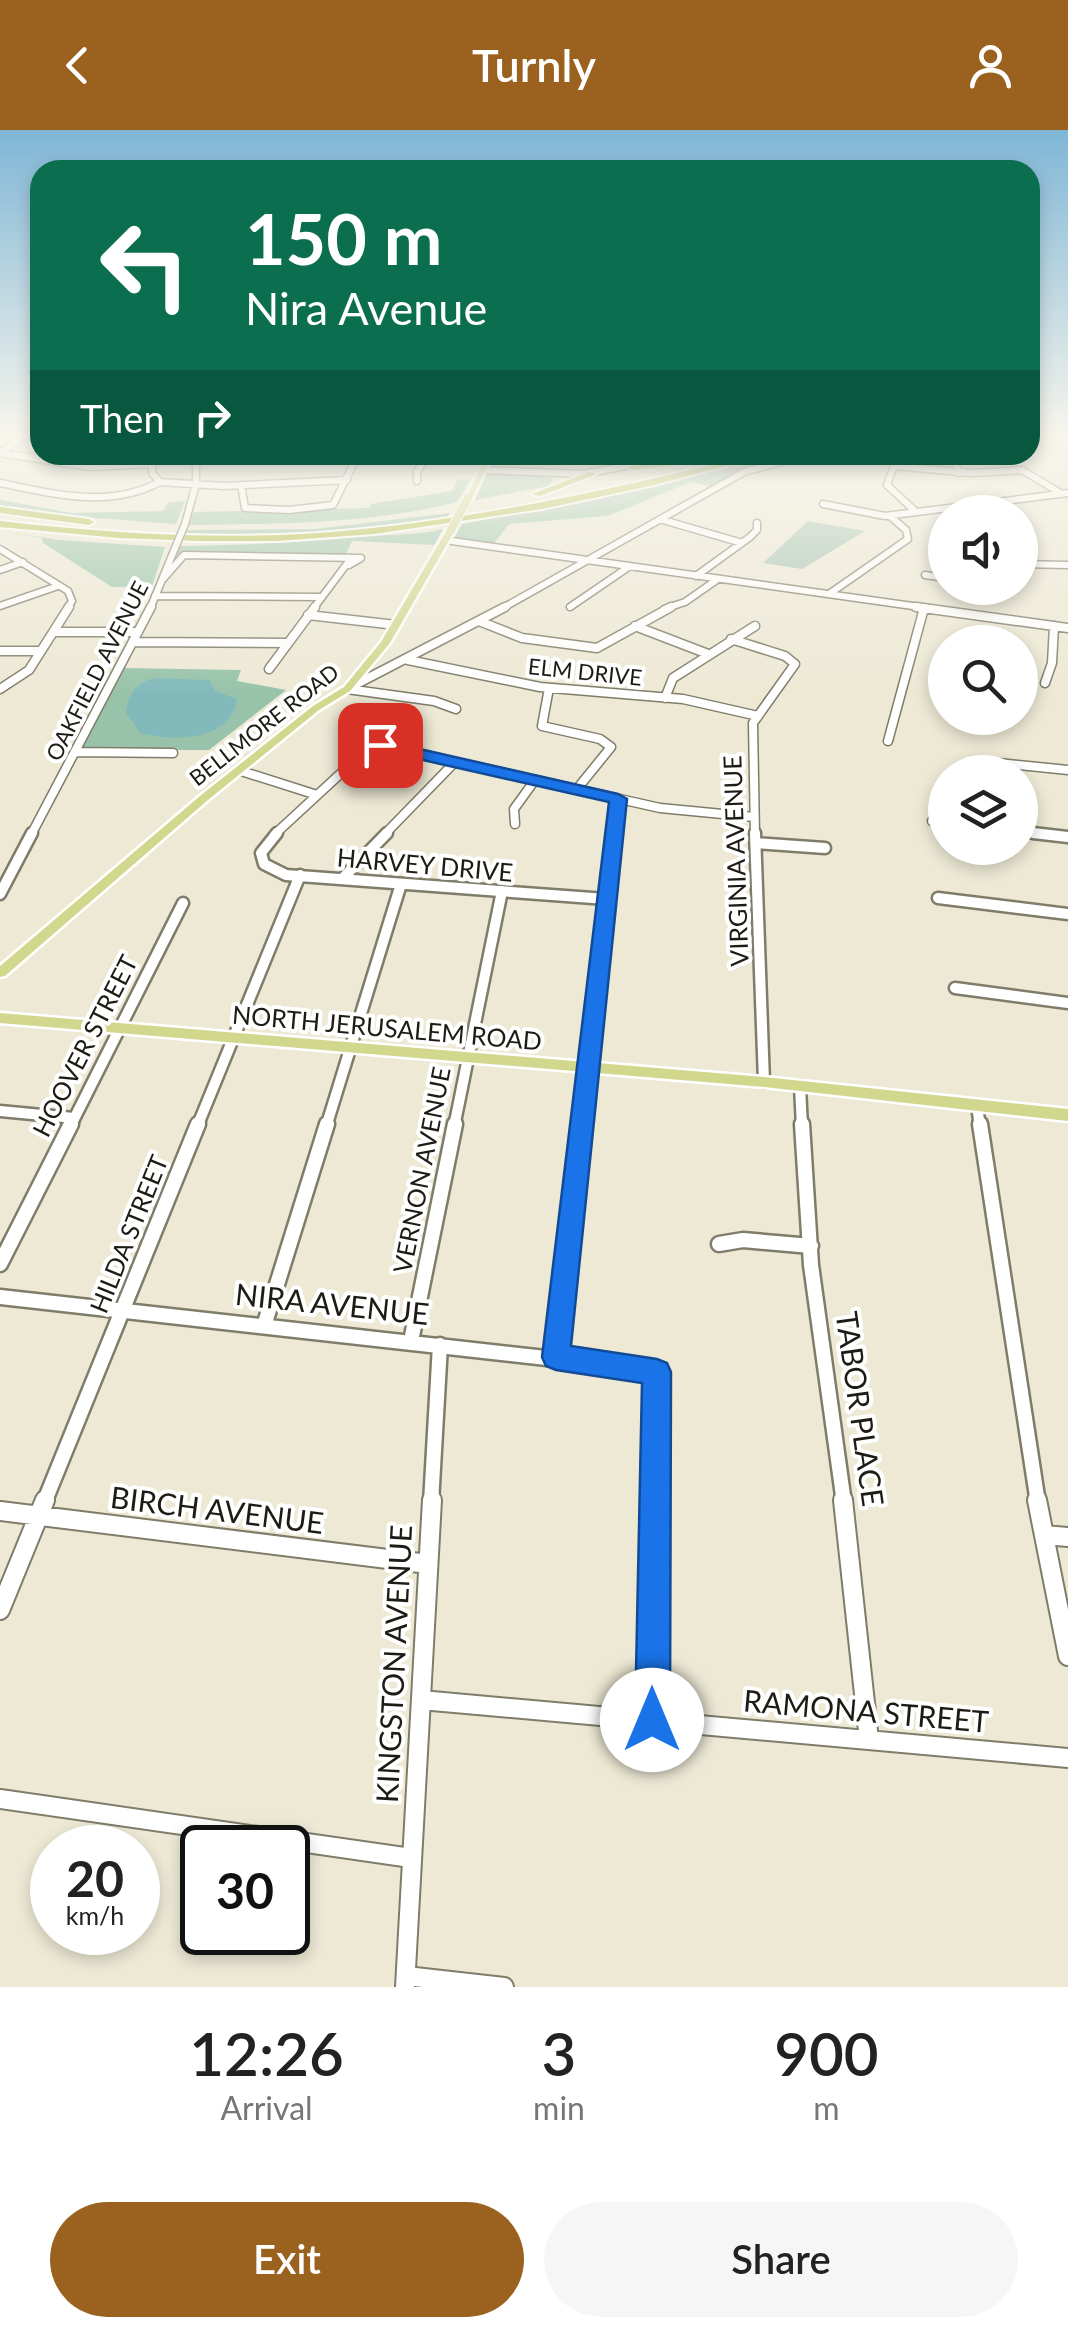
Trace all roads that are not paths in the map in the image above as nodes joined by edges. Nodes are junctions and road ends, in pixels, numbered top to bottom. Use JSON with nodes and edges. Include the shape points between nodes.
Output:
{"nodes":[{"id":1,"x":91,"y":520,"type":"edge"},
{"id":2,"x":185,"y":520,"type":"edge"},
{"id":3,"x":367,"y":520,"type":"edge"},
{"id":4,"x":442,"y":520,"type":"edge"},
{"id":5,"x":456,"y":520,"type":"edge"},
{"id":6,"x":663,"y":520,"type":"joint"},
{"id":7,"x":894,"y":520,"type":"edge"},
{"id":8,"x":756,"y":523,"type":"dead end"},
{"id":9,"x":0,"y":524,"type":"edge"},
{"id":10,"x":448,"y":535,"type":"junction"},
{"id":11,"x":742,"y":543,"type":"junction"},
{"id":12,"x":0,"y":549,"type":"edge"},
{"id":13,"x":588,"y":560,"type":"junction"},
{"id":14,"x":23,"y":562,"type":"junction"},
{"id":15,"x":1038,"y":564,"type":"edge"},
{"id":16,"x":1068,"y":565,"type":"edge"},
{"id":17,"x":630,"y":566,"type":"junction"},
{"id":18,"x":0,"y":570,"type":"edge"},
{"id":19,"x":925,"y":575,"type":"dead end"},
{"id":20,"x":928,"y":575,"type":"edge"},
{"id":21,"x":696,"y":576,"type":"junction"},
{"id":22,"x":164,"y":579,"type":"junction"},
{"id":23,"x":718,"y":579,"type":"junction"},
{"id":24,"x":58,"y":586,"type":"junction"},
{"id":25,"x":830,"y":594,"type":"junction"},
{"id":26,"x":156,"y":596,"type":"junction"},
{"id":27,"x":320,"y":598,"type":"junction"},
{"id":28,"x":0,"y":606,"type":"edge"},
{"id":29,"x":570,"y":607,"type":"dead end"},
{"id":30,"x":924,"y":608,"type":"junction"},
{"id":31,"x":308,"y":616,"type":"junction"},
{"id":32,"x":479,"y":621,"type":"junction"},
{"id":33,"x":396,"y":625,"type":"junction"},
{"id":34,"x":635,"y":626,"type":"junction"},
{"id":35,"x":755,"y":626,"type":"dead end"},
{"id":36,"x":1054,"y":626,"type":"junction"},
{"id":37,"x":1068,"y":628,"type":"edge"},
{"id":38,"x":54,"y":632,"type":"junction"},
{"id":39,"x":136,"y":637,"type":"junction"},
{"id":40,"x":730,"y":639,"type":"junction"},
{"id":41,"x":288,"y":643,"type":"junction"},
{"id":42,"x":0,"y":651,"type":"edge"},
{"id":43,"x":41,"y":652,"type":"junction"},
{"id":44,"x":708,"y":654,"type":"junction"},
{"id":45,"x":408,"y":660,"type":"junction"},
{"id":46,"x":269,"y":669,"type":"dead end"},
{"id":47,"x":1045,"y":684,"type":"dead end"},
{"id":48,"x":347,"y":688,"type":"junction"},
{"id":49,"x":549,"y":688,"type":"junction"},
{"id":50,"x":0,"y":689,"type":"edge"},
{"id":51,"x":666,"y":698,"type":"junction"},
{"id":52,"x":456,"y":709,"type":"dead end"},
{"id":53,"x":758,"y":716,"type":"junction"},
{"id":54,"x":888,"y":741,"type":"dead end"},
{"id":55,"x":76,"y":752,"type":"junction"},
{"id":56,"x":173,"y":753,"type":"dead end"},
{"id":57,"x":456,"y":762,"type":"junction"},
{"id":58,"x":1038,"y":767,"type":"edge"},
{"id":59,"x":238,"y":770,"type":"junction"},
{"id":60,"x":1068,"y":770,"type":"edge"},
{"id":61,"x":535,"y":780,"type":"junction"},
{"id":62,"x":577,"y":789,"type":"junction"},
{"id":63,"x":317,"y":795,"type":"junction"},
{"id":64,"x":618,"y":799,"type":"junction"},
{"id":65,"x":754,"y":816,"type":"junction"},
{"id":66,"x":515,"y":824,"type":"dead end"},
{"id":67,"x":1038,"y":833,"type":"edge"},
{"id":68,"x":1068,"y":836,"type":"edge"},
{"id":69,"x":756,"y":843,"type":"junction"},
{"id":70,"x":825,"y":848,"type":"dead end"},
{"id":71,"x":300,"y":875,"type":"junction"},
{"id":72,"x":343,"y":878,"type":"junction"},
{"id":73,"x":401,"y":884,"type":"junction"},
{"id":74,"x":502,"y":891,"type":"junction"},
{"id":75,"x":0,"y":894,"type":"edge"},
{"id":76,"x":606,"y":898,"type":"junction"},
{"id":77,"x":938,"y":898,"type":"dead end"},
{"id":78,"x":182,"y":903,"type":"dead end"},
{"id":79,"x":1068,"y":914,"type":"edge"},
{"id":80,"x":0,"y":973,"type":"edge"},
{"id":81,"x":955,"y":988,"type":"dead end"},
{"id":82,"x":1068,"y":1004,"type":"edge"},
{"id":83,"x":0,"y":1018,"type":"edge"},
{"id":84,"x":119,"y":1028,"type":"junction"},
{"id":85,"x":234,"y":1037,"type":"junction"},
{"id":86,"x":350,"y":1046,"type":"junction"},
{"id":87,"x":468,"y":1057,"type":"junction"},
{"id":88,"x":588,"y":1068,"type":"junction"},
{"id":89,"x":764,"y":1082,"type":"junction"},
{"id":90,"x":800,"y":1086,"type":"junction"},
{"id":91,"x":977,"y":1106,"type":"junction"},
{"id":92,"x":0,"y":1111,"type":"edge"},
{"id":93,"x":1068,"y":1115,"type":"edge"},
{"id":94,"x":74,"y":1118,"type":"junction"},
{"id":95,"x":718,"y":1244,"type":"dead end"},
{"id":96,"x":811,"y":1246,"type":"junction"},
{"id":97,"x":0,"y":1264,"type":"edge"},
{"id":98,"x":0,"y":1297,"type":"edge"},
{"id":99,"x":122,"y":1311,"type":"junction"},
{"id":100,"x":264,"y":1326,"type":"junction"},
{"id":101,"x":410,"y":1341,"type":"junction"},
{"id":102,"x":440,"y":1344,"type":"junction"},
{"id":103,"x":556,"y":1357,"type":"junction"},
{"id":104,"x":0,"y":1512,"type":"edge"},
{"id":105,"x":38,"y":1516,"type":"junction"},
{"id":106,"x":1044,"y":1535,"type":"junction"},
{"id":107,"x":1068,"y":1536,"type":"edge"},
{"id":108,"x":428,"y":1564,"type":"junction"},
{"id":109,"x":0,"y":1610,"type":"edge"},
{"id":110,"x":1068,"y":1656,"type":"edge"},
{"id":111,"x":421,"y":1700,"type":"junction"},
{"id":112,"x":652,"y":1720,"type":"junction"},
{"id":113,"x":869,"y":1740,"type":"junction"},
{"id":114,"x":1068,"y":1758,"type":"edge"},
{"id":115,"x":0,"y":1799,"type":"edge"},
{"id":116,"x":412,"y":1858,"type":"junction"},
{"id":117,"x":405,"y":1981,"type":"edge"},
{"id":118,"x":504,"y":1987,"type":"edge"}],
"edges":[{"from":1,"to":3,"type":"highway","via":[[288,526]]},
{"from":2,"to":22,"type":"street","name":"OAKFIELD AVENUE","bridge":true},
{"from":4,"to":9,"type":"highway","via":[[360,532],[183,538]]},
{"from":5,"to":10,"type":"main road","name":"BELLMORE ROAD","bridge":true},
{"from":6,"to":11,"type":"street"},
{"from":6,"to":13,"type":"street"},
{"from":7,"to":25,"type":"street","via":[[908,539]]},
{"from":8,"to":11,"type":"street"},
{"from":10,"to":13,"type":"street"},
{"from":10,"to":33,"type":"main road","name":"BELLMORE ROAD"},
{"from":11,"to":21,"type":"street"},
{"from":12,"to":14,"type":"street"},
{"from":13,"to":17,"type":"street"},
{"from":13,"to":32,"type":"street"},
{"from":14,"to":18,"type":"street"},
{"from":14,"to":24,"type":"street"},
{"from":15,"to":16,"type":"street"},
{"from":17,"to":21,"type":"street"},
{"from":17,"to":29,"type":"street"},
{"from":19,"to":20,"type":"street"},
{"from":21,"to":23,"type":"street"},
{"from":22,"to":26,"type":"street","name":"OAKFIELD AVENUE"},
{"from":22,"to":27,"type":"street","via":[[184,555],[347,560],[349,566]]},
{"from":23,"to":25,"type":"street"},
{"from":23,"to":34,"type":"street"},
{"from":24,"to":28,"type":"street"},
{"from":24,"to":38,"type":"street","via":[[72,601]]},
{"from":25,"to":30,"type":"street"},
{"from":26,"to":27,"type":"street"},
{"from":26,"to":39,"type":"street","name":"OAKFIELD AVENUE"},
{"from":27,"to":31,"type":"street"},
{"from":30,"to":36,"type":"street"},
{"from":30,"to":54,"type":"street"},
{"from":31,"to":33,"type":"street"},
{"from":31,"to":41,"type":"street"},
{"from":32,"to":34,"type":"street","via":[[522,638],[587,648]]},
{"from":32,"to":45,"type":"street"},
{"from":33,"to":48,"type":"main road","name":"BELLMORE ROAD"},
{"from":34,"to":44,"type":"street"},
{"from":35,"to":40,"type":"street"},
{"from":36,"to":37,"type":"street"},
{"from":36,"to":47,"type":"street"},
{"from":38,"to":39,"type":"street"},
{"from":38,"to":43,"type":"street"},
{"from":39,"to":41,"type":"street"},
{"from":39,"to":55,"type":"street","name":"OAKFIELD AVENUE"},
{"from":40,"to":44,"type":"street"},
{"from":40,"to":53,"type":"street","name":"VIRGINIA AVENUE","via":[[795,664]]},
{"from":41,"to":46,"type":"street"},
{"from":42,"to":43,"type":"street"},
{"from":43,"to":50,"type":"street","via":[[23,678]]},
{"from":44,"to":51,"type":"street","via":[[673,678]]},
{"from":45,"to":48,"type":"street"},
{"from":45,"to":49,"type":"street","name":"ELM DRIVE"},
{"from":48,"to":52,"type":"street"},
{"from":48,"to":59,"type":"main road","name":"BELLMORE ROAD"},
{"from":49,"to":51,"type":"street","name":"ELM DRIVE"},
{"from":49,"to":62,"type":"street","via":[[542,726],[611,747]]},
{"from":51,"to":53,"type":"street","name":"ELM DRIVE"},
{"from":53,"to":65,"type":"street","name":"VIRGINIA AVENUE","via":[[751,732]]},
{"from":55,"to":56,"type":"street"},
{"from":55,"to":75,"type":"street","name":"OAKFIELD AVENUE"},
{"from":57,"to":61,"type":"street"},
{"from":57,"to":63,"type":"street","via":[[388,746],[365,751]]},
{"from":57,"to":72,"type":"street"},
{"from":58,"to":60,"type":"street"},
{"from":59,"to":63,"type":"street"},
{"from":59,"to":80,"type":"main road","name":"BELLMORE ROAD"},
{"from":61,"to":62,"type":"street"},
{"from":61,"to":66,"type":"street","via":[[514,809]]},
{"from":62,"to":64,"type":"street"},
{"from":63,"to":71,"type":"street","name":"HARVEY DRIVE","via":[[261,853],[274,872]]},
{"from":64,"to":65,"type":"street"},
{"from":64,"to":76,"type":"street"},
{"from":65,"to":69,"type":"street","name":"VIRGINIA AVENUE"},
{"from":67,"to":68,"type":"street"},
{"from":69,"to":70,"type":"street"},
{"from":69,"to":89,"type":"street","name":"VIRGINIA AVENUE"},
{"from":71,"to":72,"type":"street","name":"HARVEY DRIVE"},
{"from":71,"to":85,"type":"street","name":"HILDA STREET"},
{"from":72,"to":73,"type":"street","name":"HARVEY DRIVE"},
{"from":73,"to":74,"type":"street","name":"HARVEY DRIVE"},
{"from":73,"to":86,"type":"street"},
{"from":74,"to":76,"type":"street","name":"HARVEY DRIVE"},
{"from":74,"to":87,"type":"street","name":"VERNON AVENUE"},
{"from":76,"to":88,"type":"street"},
{"from":77,"to":79,"type":"street"},
{"from":78,"to":84,"type":"street","name":"HOOVER STREET"},
{"from":81,"to":82,"type":"street"},
{"from":83,"to":84,"type":"main road","name":"NORTH JERUSALEM ROAD"},
{"from":84,"to":85,"type":"main road","name":"NORTH JERUSALEM ROAD"},
{"from":84,"to":94,"type":"street","name":"HOOVER STREET"},
{"from":85,"to":86,"type":"main road","name":"NORTH JERUSALEM ROAD"},
{"from":85,"to":99,"type":"street","name":"HILDA STREET"},
{"from":86,"to":87,"type":"main road","name":"NORTH JERUSALEM ROAD"},
{"from":86,"to":100,"type":"street"},
{"from":87,"to":88,"type":"main road","name":"NORTH JERUSALEM ROAD"},
{"from":87,"to":101,"type":"street","name":"VERNON AVENUE"},
{"from":88,"to":89,"type":"main road","name":"NORTH JERUSALEM ROAD"},
{"from":88,"to":103,"type":"street"},
{"from":89,"to":90,"type":"main road","name":"NORTH JERUSALEM ROAD"},
{"from":90,"to":91,"type":"main road","name":"NORTH JERUSALEM ROAD"},
{"from":90,"to":96,"type":"street","name":"TABOR PLACE"},
{"from":91,"to":93,"type":"main road","name":"NORTH JERUSALEM ROAD"},
{"from":91,"to":106,"type":"street"},
{"from":92,"to":94,"type":"street"},
{"from":94,"to":97,"type":"street","name":"HOOVER STREET"},
{"from":95,"to":96,"type":"street"},
{"from":96,"to":113,"type":"street","name":"TABOR PLACE"},
{"from":98,"to":99,"type":"street","name":"NIRA AVENUE"},
{"from":99,"to":100,"type":"street","name":"NIRA AVENUE"},
{"from":99,"to":105,"type":"street","name":"HILDA STREET"},
{"from":100,"to":101,"type":"street","name":"NIRA AVENUE"},
{"from":101,"to":102,"type":"street","name":"NIRA AVENUE"},
{"from":102,"to":103,"type":"street","name":"NIRA AVENUE"},
{"from":102,"to":108,"type":"street","name":"KINGSTON AVENUE"},
{"from":103,"to":112,"type":"street","name":"NIRA AVENUE","via":[[657,1372]]},
{"from":104,"to":105,"type":"street","name":"BIRCH AVENUE"},
{"from":105,"to":108,"type":"street","name":"BIRCH AVENUE"},
{"from":105,"to":109,"type":"street","name":"HILDA STREET"},
{"from":106,"to":107,"type":"street"},
{"from":106,"to":110,"type":"street"},
{"from":108,"to":111,"type":"street","name":"KINGSTON AVENUE"},
{"from":111,"to":112,"type":"street","name":"RAMONA STREET"},
{"from":111,"to":116,"type":"street","name":"KINGSTON AVENUE"},
{"from":112,"to":113,"type":"street","name":"RAMONA STREET"},
{"from":113,"to":114,"type":"street","name":"RAMONA STREET"},
{"from":115,"to":116,"type":"street"},
{"from":116,"to":117,"type":"street","name":"KINGSTON AVENUE"},
{"from":117,"to":118,"type":"street"}]}
